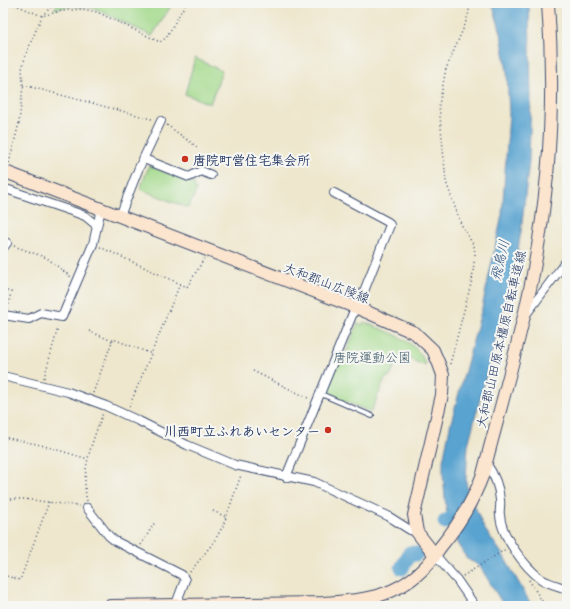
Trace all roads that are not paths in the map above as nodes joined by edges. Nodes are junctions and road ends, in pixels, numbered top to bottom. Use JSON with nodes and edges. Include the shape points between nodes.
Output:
{"nodes":[{"id":1,"x":548,"y":3,"type":"edge"},
{"id":2,"x":161,"y":122,"type":"road end"},
{"id":3,"x":144,"y":159,"type":"junction"},
{"id":4,"x":4,"y":174,"type":"edge"},
{"id":5,"x":211,"y":175,"type":"dead end"},
{"id":6,"x":3,"y":188,"type":"edge"},
{"id":7,"x":334,"y":193,"type":"dead end"},
{"id":8,"x":100,"y":209,"type":"junction"},
{"id":9,"x":120,"y":216,"type":"junction"},
{"id":10,"x":96,"y":226,"type":"junction"},
{"id":11,"x":567,"y":260,"type":"edge"},
{"id":12,"x":533,"y":275,"type":"junction"},
{"id":13,"x":549,"y":281,"type":"junction"},
{"id":14,"x":355,"y":308,"type":"junction"},
{"id":15,"x":5,"y":315,"type":"edge"},
{"id":16,"x":522,"y":322,"type":"junction"},
{"id":17,"x":3,"y":376,"type":"edge"},
{"id":18,"x":321,"y":394,"type":"junction"},
{"id":19,"x":372,"y":416,"type":"dead end"},
{"id":20,"x":485,"y":469,"type":"junction"},
{"id":21,"x":286,"y":477,"type":"junction"},
{"id":22,"x":87,"y":508,"type":"road end"},
{"id":23,"x":417,"y":532,"type":"junction"},
{"id":24,"x":435,"y":555,"type":"junction"},
{"id":25,"x":567,"y":589,"type":"edge"},
{"id":26,"x":176,"y":604,"type":"junction"},
{"id":27,"x":110,"y":606,"type":"edge"},
{"id":28,"x":475,"y":606,"type":"edge"}],
"edges":[{"from":1,"to":12,"type":"main road","via":[[551,94],[548,154],[543,216]]},
{"from":2,"to":3,"type":"street"},
{"from":3,"to":5,"type":"street","via":[[189,177],[201,171]]},
{"from":3,"to":9,"type":"street"},
{"from":4,"to":8,"type":"main road","name":"大和郡山広陵線"},
{"from":6,"to":10,"type":"street","via":[[85,216]]},
{"from":7,"to":14,"type":"street","via":[[390,225],[359,304]]},
{"from":8,"to":9,"type":"main road","name":"大和郡山広陵線"},
{"from":8,"to":10,"type":"street"},
{"from":9,"to":14,"type":"main road","name":"大和郡山広陵線"},
{"from":10,"to":15,"type":"street","via":[[93,244],[62,317],[41,313],[29,319]]},
{"from":11,"to":13,"type":"street"},
{"from":12,"to":13,"type":"street","via":[[542,281]]},
{"from":12,"to":16,"type":"main road"},
{"from":13,"to":16,"type":"street"},
{"from":14,"to":18,"type":"street"},
{"from":14,"to":23,"type":"main road","name":"大和郡山広陵線","via":[[403,327],[425,341],[433,350],[443,375],[442,395],[414,515]]},
{"from":16,"to":20,"type":"main road"},
{"from":17,"to":21,"type":"street","via":[[68,392],[126,414],[187,446],[244,468]]},
{"from":18,"to":19,"type":"lane"},
{"from":18,"to":21,"type":"street"},
{"from":20,"to":24,"type":"main road","via":[[466,512]]},
{"from":20,"to":25,"type":"street","via":[[496,478],[500,516],[511,546],[536,575]]},
{"from":21,"to":23,"type":"street","via":[[314,482]]},
{"from":22,"to":26,"type":"street","via":[[109,536],[182,575],[185,580]]},
{"from":23,"to":24,"type":"main road"},
{"from":24,"to":26,"type":"main road","via":[[404,586],[370,598],[349,602]]},
{"from":24,"to":28,"type":"street"},
{"from":26,"to":27,"type":"main road"}]}
